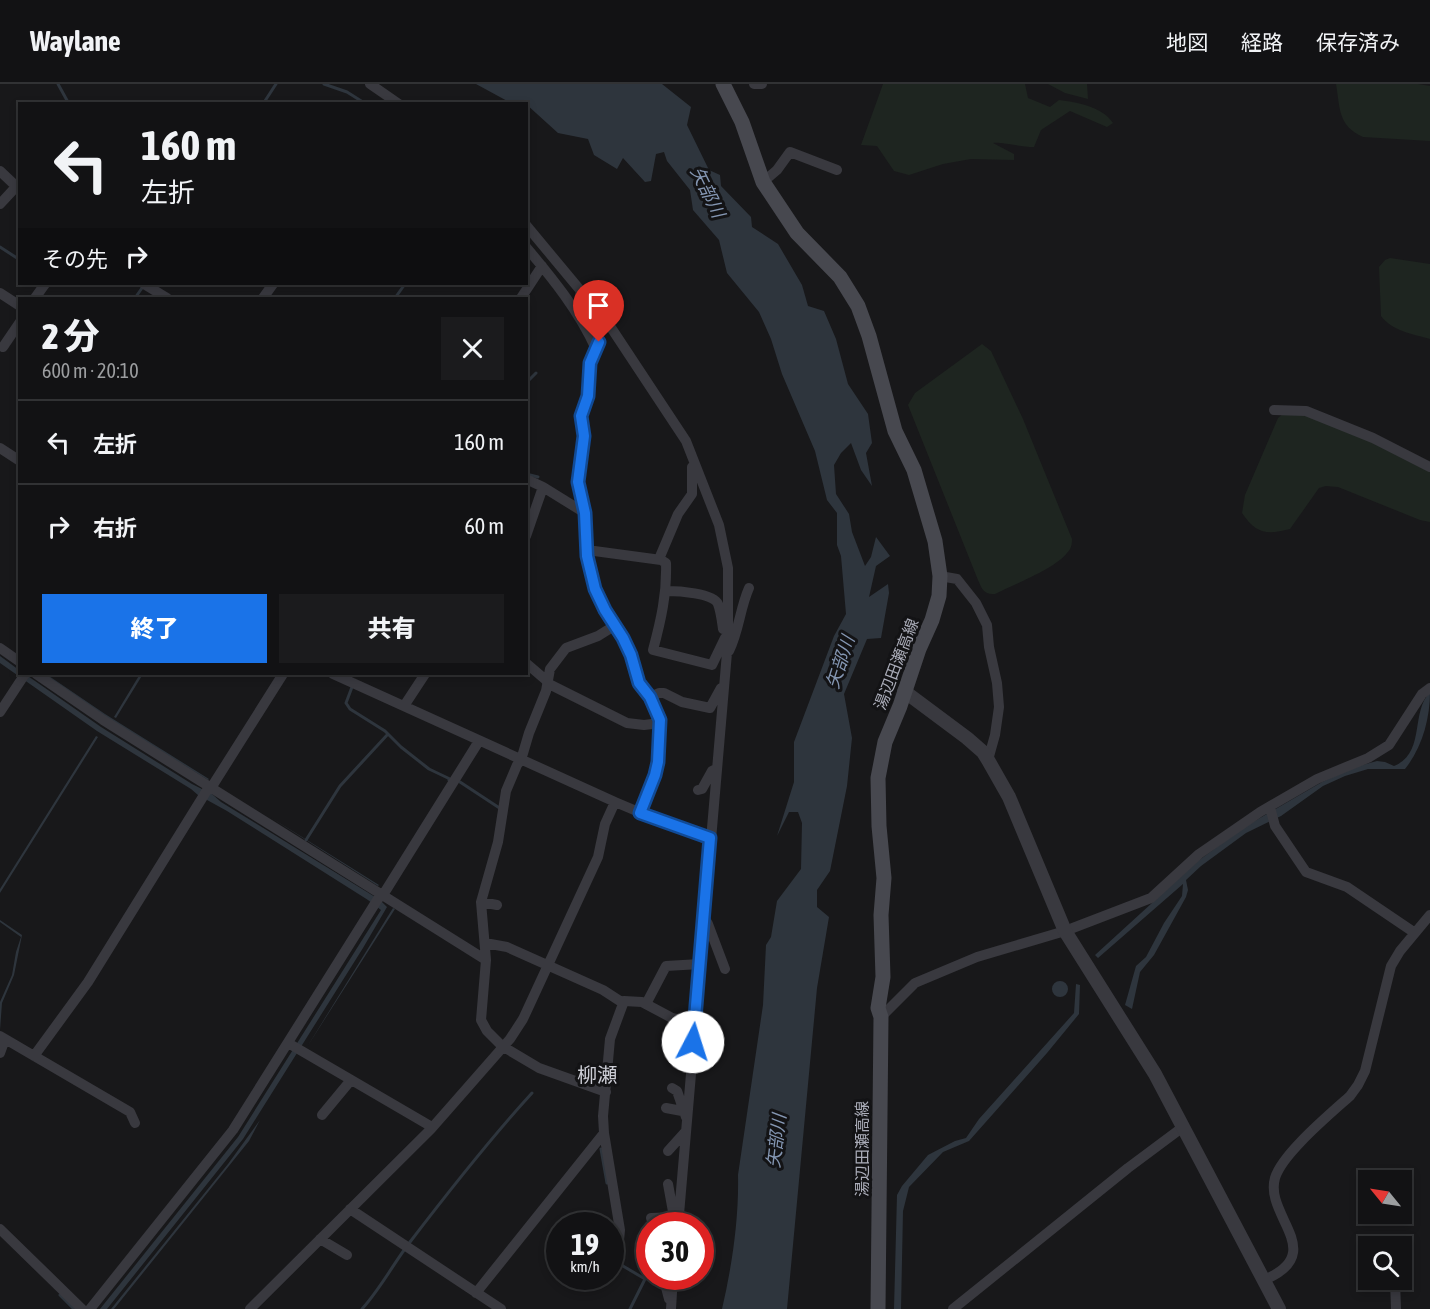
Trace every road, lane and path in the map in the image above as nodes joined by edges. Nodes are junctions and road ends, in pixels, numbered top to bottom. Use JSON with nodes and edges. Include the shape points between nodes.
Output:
{"nodes":[{"id":1,"x":370,"y":84,"type":"edge"},
{"id":2,"x":723,"y":84,"type":"edge"},
{"id":3,"x":754,"y":84,"type":"edge"},
{"id":4,"x":762,"y":84,"type":"edge"},
{"id":5,"x":396,"y":102,"type":"edge"},
{"id":6,"x":837,"y":170,"type":"dead end"},
{"id":7,"x":0,"y":171,"type":"edge"},
{"id":8,"x":763,"y":182,"type":"junction"},
{"id":9,"x":18,"y":187,"type":"edge"},
{"id":10,"x":18,"y":189,"type":"edge"},
{"id":11,"x":0,"y":204,"type":"edge"},
{"id":12,"x":528,"y":227,"type":"edge"},
{"id":13,"x":528,"y":249,"type":"edge"},
{"id":14,"x":543,"y":266,"type":"junction"},
{"id":15,"x":146,"y":285,"type":"edge"},
{"id":16,"x":581,"y":290,"type":"junction"},
{"id":17,"x":0,"y":293,"type":"edge"},
{"id":18,"x":165,"y":297,"type":"edge"},
{"id":19,"x":522,"y":297,"type":"edge"},
{"id":20,"x":18,"y":305,"type":"edge"},
{"id":21,"x":18,"y":325,"type":"edge"},
{"id":22,"x":3,"y":347,"type":"dead end"},
{"id":23,"x":596,"y":349,"type":"junction"},
{"id":24,"x":1274,"y":410,"type":"dead end"},
{"id":25,"x":0,"y":448,"type":"edge"},
{"id":26,"x":18,"y":460,"type":"edge"},
{"id":27,"x":695,"y":464,"type":"junction"},
{"id":28,"x":1430,"y":467,"type":"edge"},
{"id":29,"x":528,"y":480,"type":"edge"},
{"id":30,"x":543,"y":487,"type":"junction"},
{"id":31,"x":585,"y":513,"type":"junction"},
{"id":32,"x":528,"y":530,"type":"edge"},
{"id":33,"x":586,"y":549,"type":"junction"},
{"id":34,"x":659,"y":559,"type":"junction"},
{"id":35,"x":940,"y":576,"type":"junction"},
{"id":36,"x":749,"y":588,"type":"dead end"},
{"id":37,"x":666,"y":591,"type":"junction"},
{"id":38,"x":614,"y":626,"type":"junction"},
{"id":39,"x":726,"y":636,"type":"junction"},
{"id":40,"x":0,"y":648,"type":"edge"},
{"id":41,"x":727,"y":656,"type":"junction"},
{"id":42,"x":18,"y":661,"type":"edge"},
{"id":43,"x":528,"y":665,"type":"edge"},
{"id":44,"x":24,"y":675,"type":"edge"},
{"id":45,"x":37,"y":675,"type":"edge"},
{"id":46,"x":282,"y":675,"type":"edge"},
{"id":47,"x":335,"y":675,"type":"edge"},
{"id":48,"x":424,"y":675,"type":"edge"},
{"id":49,"x":547,"y":682,"type":"junction"},
{"id":50,"x":724,"y":684,"type":"junction"},
{"id":51,"x":1430,"y":688,"type":"edge"},
{"id":52,"x":904,"y":691,"type":"junction"},
{"id":53,"x":650,"y":697,"type":"junction"},
{"id":54,"x":404,"y":706,"type":"junction"},
{"id":55,"x":0,"y":712,"type":"edge"},
{"id":56,"x":660,"y":723,"type":"junction"},
{"id":57,"x":479,"y":741,"type":"junction"},
{"id":58,"x":521,"y":760,"type":"junction"},
{"id":59,"x":988,"y":760,"type":"junction"},
{"id":60,"x":716,"y":769,"type":"junction"},
{"id":61,"x":698,"y":790,"type":"dead end"},
{"id":62,"x":208,"y":791,"type":"junction"},
{"id":63,"x":615,"y":802,"type":"junction"},
{"id":64,"x":1270,"y":807,"type":"junction"},
{"id":65,"x":640,"y":813,"type":"junction"},
{"id":66,"x":710,"y":838,"type":"junction"},
{"id":67,"x":379,"y":898,"type":"junction"},
{"id":68,"x":481,"y":902,"type":"junction"},
{"id":69,"x":497,"y":905,"type":"dead end"},
{"id":70,"x":1430,"y":915,"type":"edge"},
{"id":71,"x":703,"y":917,"type":"junction"},
{"id":72,"x":1065,"y":931,"type":"junction"},
{"id":73,"x":1415,"y":933,"type":"junction"},
{"id":74,"x":485,"y":943,"type":"junction"},
{"id":75,"x":486,"y":960,"type":"junction"},
{"id":76,"x":700,"y":964,"type":"junction"},
{"id":77,"x":547,"y":965,"type":"junction"},
{"id":78,"x":725,"y":969,"type":"dead end"},
{"id":79,"x":576,"y":978,"type":"junction"},
{"id":80,"x":571,"y":990,"type":"dead end"},
{"id":81,"x":623,"y":1003,"type":"junction"},
{"id":82,"x":646,"y":1004,"type":"junction"},
{"id":83,"x":881,"y":1017,"type":"junction"},
{"id":84,"x":695,"y":1023,"type":"junction"},
{"id":85,"x":2,"y":1038,"type":"edge"},
{"id":86,"x":502,"y":1046,"type":"junction"},
{"id":87,"x":294,"y":1047,"type":"junction"},
{"id":88,"x":0,"y":1053,"type":"edge"},
{"id":89,"x":34,"y":1056,"type":"junction"},
{"id":90,"x":351,"y":1080,"type":"junction"},
{"id":91,"x":672,"y":1089,"type":"dead end"},
{"id":92,"x":606,"y":1092,"type":"junction"},
{"id":93,"x":379,"y":1097,"type":"junction"},
{"id":94,"x":367,"y":1099,"type":"dead end"},
{"id":95,"x":666,"y":1108,"type":"dead end"},
{"id":96,"x":322,"y":1115,"type":"dead end"},
{"id":97,"x":685,"y":1115,"type":"junction"},
{"id":98,"x":135,"y":1124,"type":"dead end"},
{"id":99,"x":1183,"y":1127,"type":"junction"},
{"id":100,"x":432,"y":1128,"type":"junction"},
{"id":101,"x":686,"y":1131,"type":"junction"},
{"id":102,"x":604,"y":1133,"type":"junction"},
{"id":103,"x":669,"y":1151,"type":"dead end"},
{"id":104,"x":668,"y":1184,"type":"dead end"},
{"id":105,"x":350,"y":1209,"type":"junction"},
{"id":106,"x":617,"y":1212,"type":"edge"},
{"id":107,"x":675,"y":1212,"type":"edge"},
{"id":108,"x":678,"y":1212,"type":"edge"},
{"id":109,"x":0,"y":1229,"type":"edge"},
{"id":110,"x":320,"y":1239,"type":"junction"},
{"id":111,"x":347,"y":1255,"type":"dead end"},
{"id":112,"x":1264,"y":1280,"type":"junction"},
{"id":113,"x":1395,"y":1290,"type":"edge"},
{"id":114,"x":476,"y":1293,"type":"junction"},
{"id":115,"x":82,"y":1309,"type":"edge"},
{"id":116,"x":90,"y":1309,"type":"edge"},
{"id":117,"x":250,"y":1309,"type":"edge"},
{"id":118,"x":501,"y":1309,"type":"edge"},
{"id":119,"x":879,"y":1309,"type":"edge"},
{"id":120,"x":953,"y":1309,"type":"edge"},
{"id":121,"x":1279,"y":1309,"type":"edge"},
{"id":122,"x":1396,"y":1309,"type":"edge"}],
"edges":[{"from":1,"to":5,"type":"street"},
{"from":2,"to":8,"type":"main road","name":"湯辺田瀬高線","via":[[742,122]]},
{"from":3,"to":4,"type":"street"},
{"from":6,"to":8,"type":"street","via":[[790,152]]},
{"from":7,"to":9,"type":"street"},
{"from":8,"to":35,"type":"main road","name":"湯辺田瀬高線","via":[[797,233],[840,277],[858,306],[895,431],[914,470],[935,541]]},
{"from":10,"to":11,"type":"street"},
{"from":12,"to":16,"type":"street"},
{"from":13,"to":14,"type":"street"},
{"from":14,"to":19,"type":"street"},
{"from":14,"to":23,"type":"street","via":[[567,296]]},
{"from":15,"to":18,"type":"street"},
{"from":16,"to":23,"type":"street","via":[[579,301],[599,336]]},
{"from":16,"to":27,"type":"street","via":[[686,441]]},
{"from":17,"to":20,"type":"street"},
{"from":21,"to":22,"type":"street"},
{"from":23,"to":31,"type":"street","via":[[581,416],[584,436],[578,482]]},
{"from":24,"to":28,"type":"street","via":[[1306,411]]},
{"from":25,"to":26,"type":"street"},
{"from":27,"to":34,"type":"street","via":[[691,470],[694,489],[678,514]]},
{"from":27,"to":39,"type":"street","via":[[719,525],[728,568]]},
{"from":29,"to":30,"type":"street"},
{"from":30,"to":31,"type":"street"},
{"from":30,"to":32,"type":"street"},
{"from":31,"to":33,"type":"street"},
{"from":33,"to":34,"type":"street"},
{"from":33,"to":38,"type":"street","via":[[595,589]]},
{"from":34,"to":37,"type":"street","via":[[666,563]]},
{"from":35,"to":52,"type":"main road","name":"湯辺田瀬高線","via":[[932,620]]},
{"from":35,"to":59,"type":"street","via":[[957,579],[987,625],[999,707]]},
{"from":36,"to":41,"type":"street"},
{"from":37,"to":39,"type":"street","via":[[697,594],[717,602]]},
{"from":37,"to":39,"type":"street","via":[[653,650],[712,665]]},
{"from":38,"to":49,"type":"street","via":[[566,648],[550,669]]},
{"from":38,"to":53,"type":"street","via":[[631,655],[639,683]]},
{"from":39,"to":41,"type":"street"},
{"from":40,"to":42,"type":"street"},
{"from":41,"to":50,"type":"street"},
{"from":43,"to":49,"type":"street"},
{"from":44,"to":55,"type":"street"},
{"from":45,"to":62,"type":"street"},
{"from":46,"to":62,"type":"street"},
{"from":47,"to":54,"type":"street"},
{"from":48,"to":54,"type":"street"},
{"from":49,"to":56,"type":"street","via":[[627,723]]},
{"from":49,"to":58,"type":"street"},
{"from":50,"to":53,"type":"street","via":[[710,708],[664,693]]},
{"from":50,"to":60,"type":"street"},
{"from":51,"to":64,"type":"street","via":[[1389,745],[1317,779]]},
{"from":52,"to":59,"type":"street","via":[[967,738]]},
{"from":52,"to":83,"type":"main road","name":"湯辺田瀬高線","via":[[885,742],[878,778],[884,878],[883,977],[878,1008]]},
{"from":53,"to":56,"type":"street"},
{"from":54,"to":57,"type":"street"},
{"from":56,"to":65,"type":"street","via":[[658,762]]},
{"from":57,"to":58,"type":"street"},
{"from":57,"to":67,"type":"street"},
{"from":58,"to":63,"type":"street"},
{"from":58,"to":68,"type":"street","via":[[506,791],[498,842]]},
{"from":59,"to":72,"type":"street","via":[[1009,797]]},
{"from":60,"to":61,"type":"street"},
{"from":60,"to":66,"type":"street"},
{"from":62,"to":67,"type":"street"},
{"from":62,"to":89,"type":"street","via":[[88,982]]},
{"from":63,"to":65,"type":"street"},
{"from":63,"to":77,"type":"street","via":[[598,857]]},
{"from":64,"to":72,"type":"street","via":[[1199,854],[1151,898]]},
{"from":64,"to":73,"type":"street","via":[[1275,826],[1306,872],[1347,887]]},
{"from":65,"to":66,"type":"street"},
{"from":66,"to":71,"type":"street"},
{"from":67,"to":75,"type":"street"},
{"from":67,"to":87,"type":"street"},
{"from":68,"to":69,"type":"street"},
{"from":68,"to":74,"type":"street"},
{"from":70,"to":73,"type":"street"},
{"from":71,"to":76,"type":"street"},
{"from":71,"to":78,"type":"street"},
{"from":72,"to":83,"type":"street","via":[[976,957],[915,983]]},
{"from":72,"to":99,"type":"street","via":[[1133,1038]]},
{"from":73,"to":112,"type":"street","via":[[1391,966],[1365,1071],[1358,1085],[1277,1171],[1274,1192],[1292,1241],[1293,1256],[1279,1274]]},
{"from":74,"to":75,"type":"street"},
{"from":74,"to":77,"type":"street","via":[[507,947]]},
{"from":75,"to":86,"type":"street","via":[[481,1020]]},
{"from":76,"to":82,"type":"street","via":[[666,966]]},
{"from":76,"to":84,"type":"street"},
{"from":77,"to":79,"type":"street"},
{"from":77,"to":86,"type":"street","via":[[523,1019]]},
{"from":79,"to":80,"type":"street"},
{"from":79,"to":81,"type":"street"},
{"from":81,"to":82,"type":"street","via":[[632,1000]]},
{"from":81,"to":92,"type":"street","via":[[610,1039]]},
{"from":82,"to":84,"type":"street","via":[[672,1018]]},
{"from":83,"to":119,"type":"main road","name":"湯辺田瀬高線"},
{"from":84,"to":97,"type":"street"},
{"from":85,"to":88,"type":"street"},
{"from":85,"to":89,"type":"street"},
{"from":86,"to":92,"type":"street","via":[[538,1068]]},
{"from":86,"to":100,"type":"street"},
{"from":87,"to":90,"type":"street"},
{"from":87,"to":116,"type":"street"},
{"from":89,"to":98,"type":"street","via":[[130,1112]]},
{"from":90,"to":93,"type":"street"},
{"from":90,"to":96,"type":"street"},
{"from":91,"to":97,"type":"street","via":[[677,1091]]},
{"from":92,"to":102,"type":"street"},
{"from":93,"to":94,"type":"street"},
{"from":93,"to":100,"type":"street"},
{"from":95,"to":97,"type":"street"},
{"from":97,"to":101,"type":"street"},
{"from":99,"to":112,"type":"street"},
{"from":99,"to":120,"type":"street"},
{"from":100,"to":105,"type":"street"},
{"from":101,"to":103,"type":"street"},
{"from":101,"to":108,"type":"street"},
{"from":102,"to":106,"type":"street"},
{"from":102,"to":114,"type":"street"},
{"from":104,"to":107,"type":"street"},
{"from":105,"to":110,"type":"street"},
{"from":105,"to":114,"type":"street"},
{"from":109,"to":115,"type":"street"},
{"from":110,"to":111,"type":"street"},
{"from":110,"to":117,"type":"street"},
{"from":112,"to":121,"type":"street"},
{"from":113,"to":122,"type":"street"},
{"from":114,"to":118,"type":"street"}]}
